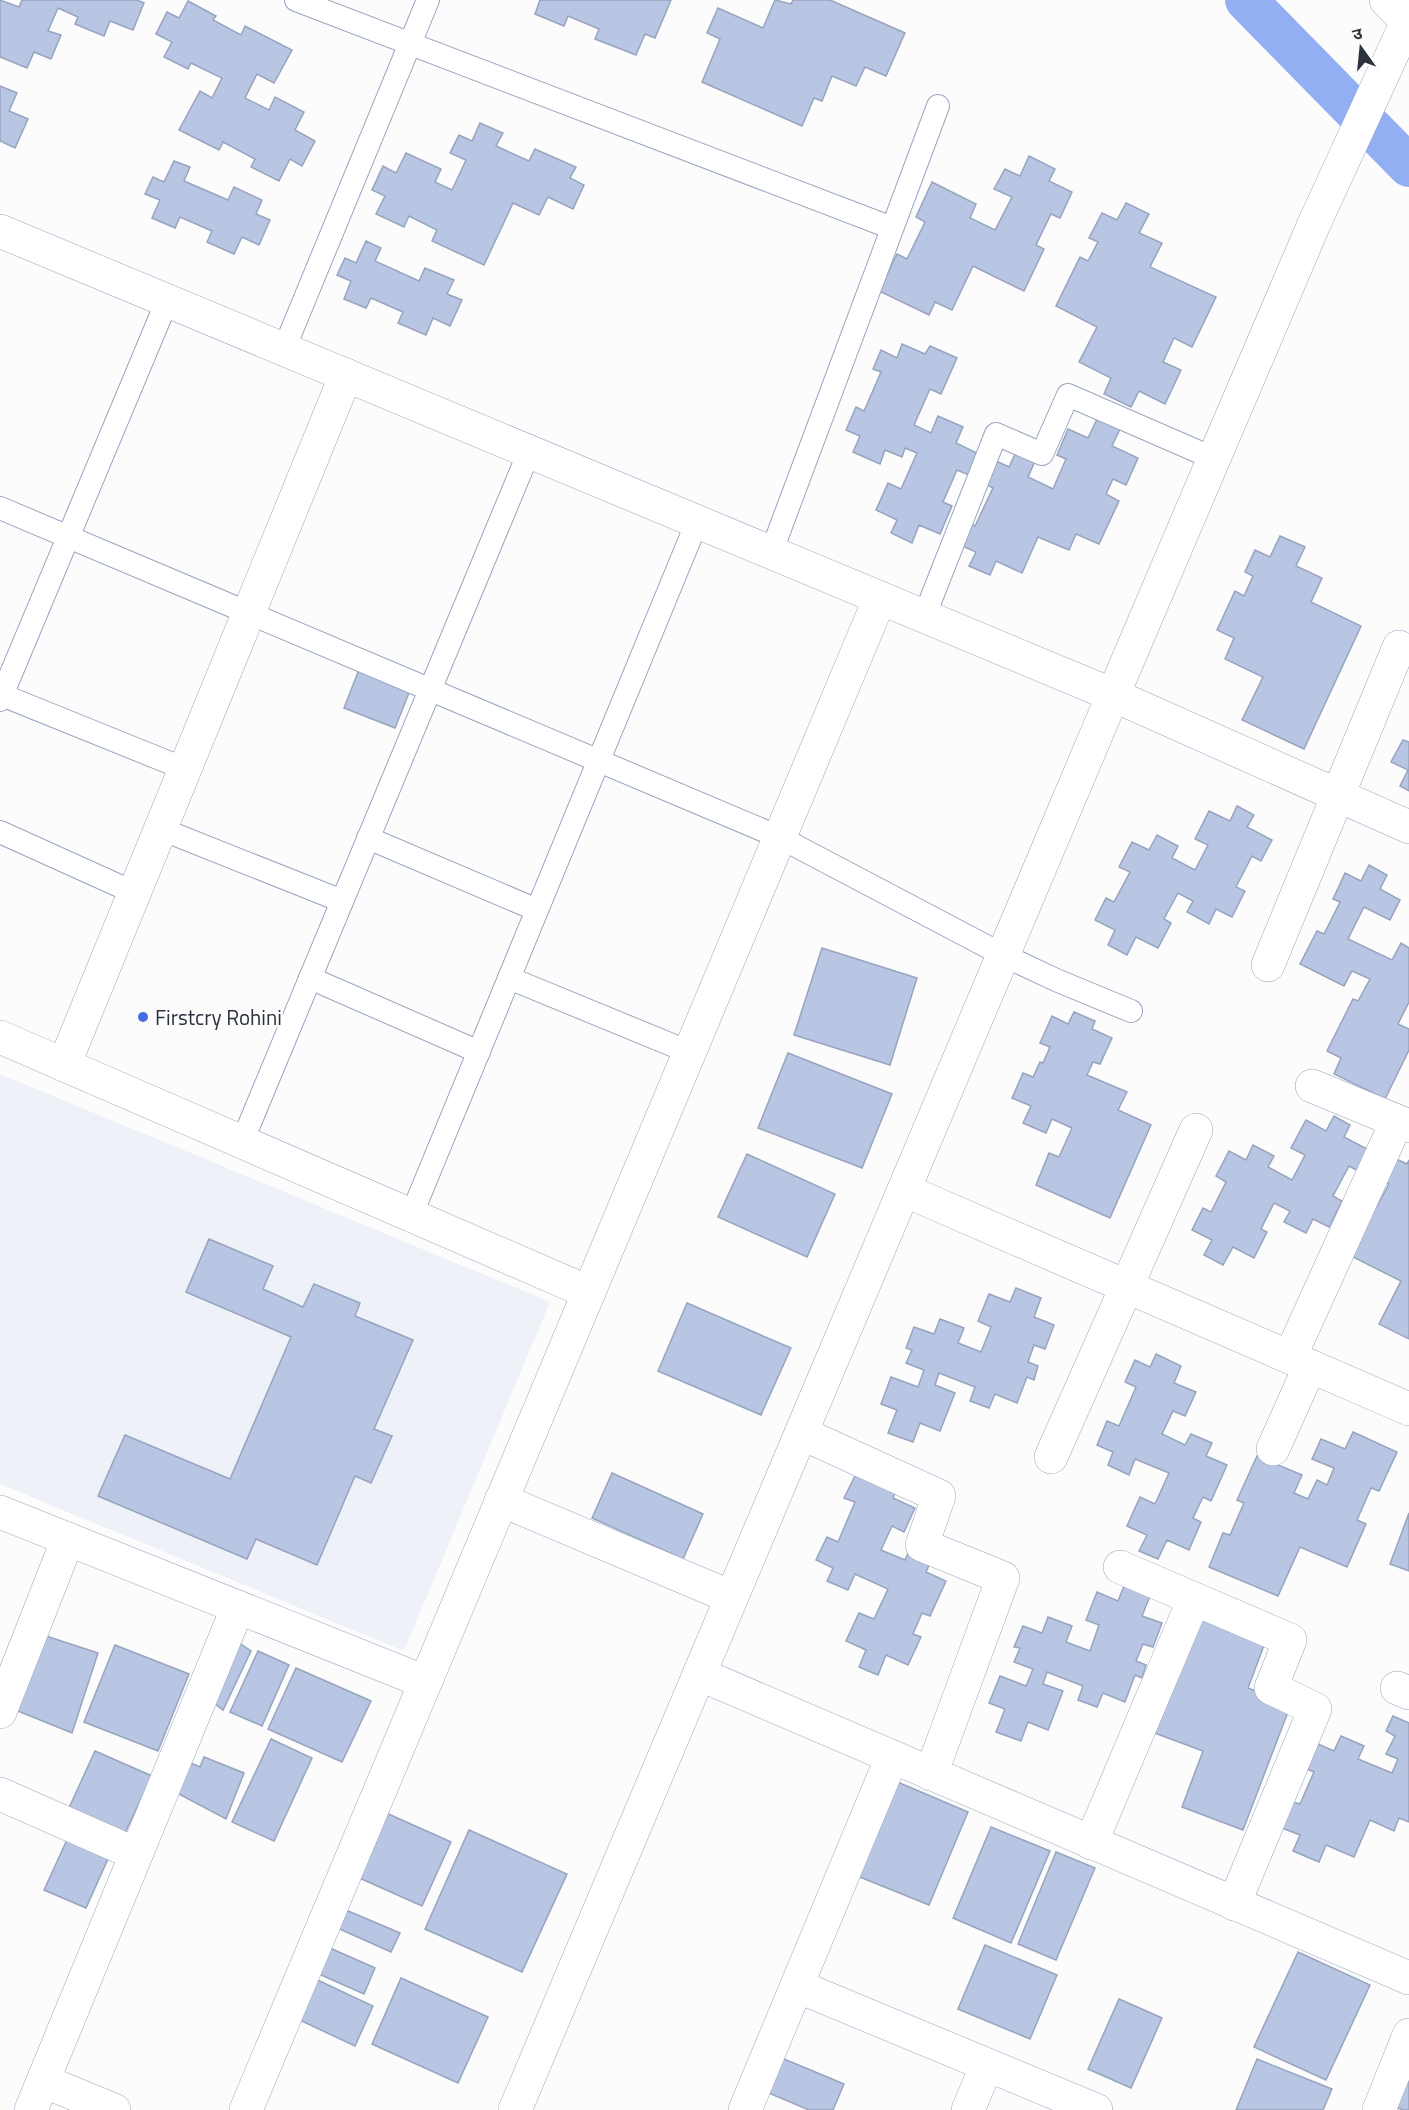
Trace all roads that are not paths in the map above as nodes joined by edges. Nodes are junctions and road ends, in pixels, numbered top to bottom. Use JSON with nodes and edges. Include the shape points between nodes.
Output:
{"nodes":[{"id":1,"x":296,"y":0,"type":"edge"},
{"id":2,"x":428,"y":0,"type":"edge"},
{"id":3,"x":1400,"y":15,"type":"edge"},
{"id":4,"x":410,"y":43,"type":"junction"},
{"id":5,"x":938,"y":106,"type":"dead end"},
{"id":6,"x":892,"y":228,"type":"junction"},
{"id":7,"x":0,"y":231,"type":"edge"},
{"id":8,"x":167,"y":301,"type":"junction"},
{"id":9,"x":284,"y":350,"type":"junction"},
{"id":10,"x":346,"y":375,"type":"junction"},
{"id":11,"x":529,"y":452,"type":"junction"},
{"id":12,"x":1215,"y":459,"type":"junction"},
{"id":13,"x":0,"y":508,"type":"edge"},
{"id":14,"x":697,"y":522,"type":"junction"},
{"id":15,"x":68,"y":537,"type":"junction"},
{"id":16,"x":771,"y":553,"type":"junction"},
{"id":17,"x":880,"y":598,"type":"junction"},
{"id":18,"x":249,"y":613,"type":"junction"},
{"id":19,"x":924,"y":617,"type":"junction"},
{"id":20,"x":1399,"y":647,"type":"dead end"},
{"id":21,"x":430,"y":690,"type":"junction"},
{"id":22,"x":1113,"y":695,"type":"junction"},
{"id":23,"x":1,"y":698,"type":"edge"},
{"id":24,"x":599,"y":761,"type":"junction"},
{"id":25,"x":185,"y":769,"type":"junction"},
{"id":26,"x":1339,"y":796,"type":"junction"},
{"id":27,"x":1409,"y":827,"type":"edge"},
{"id":28,"x":161,"y":829,"type":"junction"},
{"id":29,"x":0,"y":832,"type":"edge"},
{"id":30,"x":779,"y":837,"type":"junction"},
{"id":31,"x":368,"y":838,"type":"junction"},
{"id":32,"x":135,"y":893,"type":"junction"},
{"id":33,"x":342,"y":901,"type":"junction"},
{"id":34,"x":537,"y":910,"type":"junction"},
{"id":35,"x":1003,"y":955,"type":"junction"},
{"id":36,"x":1268,"y":965,"type":"dead end"},
{"id":37,"x":310,"y":978,"type":"junction"},
{"id":38,"x":509,"y":978,"type":"junction"},
{"id":39,"x":1131,"y":1011,"type":"dead end"},
{"id":40,"x":0,"y":1037,"type":"edge"},
{"id":41,"x":478,"y":1052,"type":"junction"},
{"id":42,"x":689,"y":1052,"type":"junction"},
{"id":43,"x":64,"y":1065,"type":"junction"},
{"id":44,"x":1312,"y":1086,"type":"dead end"},
{"id":45,"x":1403,"y":1124,"type":"edge"},
{"id":46,"x":1196,"y":1130,"type":"dead end"},
{"id":47,"x":242,"y":1142,"type":"junction"},
{"id":48,"x":904,"y":1190,"type":"junction"},
{"id":49,"x":411,"y":1216,"type":"junction"},
{"id":50,"x":1127,"y":1286,"type":"junction"},
{"id":51,"x":588,"y":1293,"type":"junction"},
{"id":52,"x":1300,"y":1361,"type":"junction"},
{"id":53,"x":1409,"y":1408,"type":"edge"},
{"id":54,"x":801,"y":1433,"type":"junction"},
{"id":55,"x":1273,"y":1449,"type":"dead end"},
{"id":56,"x":1051,"y":1457,"type":"dead end"},
{"id":57,"x":501,"y":1500,"type":"junction"},
{"id":58,"x":0,"y":1512,"type":"edge"},
{"id":59,"x":68,"y":1539,"type":"junction"},
{"id":60,"x":1120,"y":1567,"type":"dead end"},
{"id":61,"x":731,"y":1597,"type":"junction"},
{"id":62,"x":1194,"y":1599,"type":"junction"},
{"id":63,"x":237,"y":1607,"type":"junction"},
{"id":64,"x":699,"y":1674,"type":"junction"},
{"id":65,"x":425,"y":1682,"type":"junction"},
{"id":66,"x":0,"y":1712,"type":"edge"},
{"id":67,"x":892,"y":1757,"type":"junction"},
{"id":68,"x":931,"y":1774,"type":"junction"},
{"id":69,"x":0,"y":1794,"type":"edge"},
{"id":70,"x":1091,"y":1843,"type":"junction"},
{"id":71,"x":136,"y":1854,"type":"junction"},
{"id":72,"x":1234,"y":1904,"type":"junction"},
{"id":73,"x":1409,"y":1978,"type":"edge"},
{"id":74,"x":797,"y":1986,"type":"junction"},
{"id":75,"x":1409,"y":2035,"type":"edge"},
{"id":76,"x":987,"y":2065,"type":"junction"},
{"id":77,"x":37,"y":2096,"type":"edge"},
{"id":78,"x":114,"y":2110,"type":"edge"},
{"id":79,"x":246,"y":2110,"type":"edge"},
{"id":80,"x":515,"y":2110,"type":"edge"},
{"id":81,"x":744,"y":2110,"type":"edge"},
{"id":82,"x":968,"y":2110,"type":"edge"},
{"id":83,"x":1096,"y":2110,"type":"edge"},
{"id":84,"x":1379,"y":2110,"type":"edge"}],
"edges":[{"from":1,"to":4,"type":"lane"},
{"from":2,"to":4,"type":"lane"},
{"from":3,"to":12,"type":"street","via":[[1389,59]]},
{"from":4,"to":6,"type":"lane"},
{"from":4,"to":9,"type":"lane"},
{"from":5,"to":6,"type":"lane"},
{"from":6,"to":16,"type":"lane"},
{"from":7,"to":8,"type":"street"},
{"from":8,"to":9,"type":"street"},
{"from":8,"to":15,"type":"lane"},
{"from":9,"to":10,"type":"street"},
{"from":10,"to":11,"type":"street"},
{"from":10,"to":18,"type":"street"},
{"from":11,"to":14,"type":"street"},
{"from":11,"to":21,"type":"lane"},
{"from":12,"to":19,"type":"lane","via":[[1068,394],[1042,454],[996,434]]},
{"from":12,"to":22,"type":"street"},
{"from":13,"to":15,"type":"lane"},
{"from":14,"to":16,"type":"street"},
{"from":14,"to":24,"type":"lane"},
{"from":15,"to":18,"type":"lane"},
{"from":15,"to":23,"type":"lane"},
{"from":16,"to":17,"type":"street"},
{"from":17,"to":19,"type":"street"},
{"from":17,"to":30,"type":"street"},
{"from":18,"to":21,"type":"lane"},
{"from":18,"to":25,"type":"street"},
{"from":19,"to":22,"type":"street"},
{"from":20,"to":26,"type":"street"},
{"from":21,"to":24,"type":"lane"},
{"from":21,"to":31,"type":"lane"},
{"from":22,"to":26,"type":"street"},
{"from":22,"to":35,"type":"street"},
{"from":23,"to":25,"type":"lane"},
{"from":24,"to":30,"type":"lane"},
{"from":24,"to":34,"type":"lane"},
{"from":25,"to":28,"type":"street"},
{"from":26,"to":27,"type":"street"},
{"from":26,"to":36,"type":"street"},
{"from":28,"to":32,"type":"street"},
{"from":28,"to":33,"type":"lane"},
{"from":29,"to":32,"type":"lane"},
{"from":30,"to":35,"type":"lane"},
{"from":30,"to":42,"type":"street"},
{"from":31,"to":33,"type":"lane"},
{"from":31,"to":34,"type":"lane"},
{"from":32,"to":43,"type":"street"},
{"from":33,"to":37,"type":"lane"},
{"from":34,"to":38,"type":"lane"},
{"from":35,"to":39,"type":"lane"},
{"from":35,"to":48,"type":"street"},
{"from":37,"to":41,"type":"lane"},
{"from":37,"to":47,"type":"lane"},
{"from":38,"to":41,"type":"lane"},
{"from":38,"to":42,"type":"lane"},
{"from":40,"to":43,"type":"street"},
{"from":41,"to":49,"type":"lane"},
{"from":42,"to":51,"type":"street"},
{"from":43,"to":47,"type":"street"},
{"from":44,"to":45,"type":"street"},
{"from":45,"to":52,"type":"street"},
{"from":46,"to":50,"type":"street"},
{"from":47,"to":49,"type":"street"},
{"from":48,"to":50,"type":"street"},
{"from":48,"to":54,"type":"street"},
{"from":49,"to":51,"type":"street"},
{"from":50,"to":52,"type":"street"},
{"from":50,"to":56,"type":"street"},
{"from":51,"to":57,"type":"street"},
{"from":52,"to":53,"type":"street"},
{"from":52,"to":55,"type":"street"},
{"from":54,"to":61,"type":"street"},
{"from":54,"to":68,"type":"street","via":[[939,1496],[922,1545],[1003,1578]]},
{"from":57,"to":61,"type":"street"},
{"from":57,"to":65,"type":"street"},
{"from":58,"to":59,"type":"street"},
{"from":59,"to":63,"type":"street"},
{"from":59,"to":66,"type":"street"},
{"from":60,"to":62,"type":"street"},
{"from":61,"to":64,"type":"street"},
{"from":62,"to":70,"type":"street"},
{"from":62,"to":72,"type":"street","via":[[1290,1640],[1271,1688],[1315,1709]]},
{"from":63,"to":65,"type":"street"},
{"from":63,"to":71,"type":"street"},
{"from":64,"to":67,"type":"street"},
{"from":64,"to":80,"type":"street"},
{"from":65,"to":79,"type":"street"},
{"from":67,"to":68,"type":"street"},
{"from":67,"to":74,"type":"street"},
{"from":68,"to":70,"type":"street"},
{"from":69,"to":71,"type":"street"},
{"from":70,"to":72,"type":"street"},
{"from":71,"to":77,"type":"street"},
{"from":72,"to":73,"type":"street"},
{"from":74,"to":76,"type":"street"},
{"from":74,"to":81,"type":"street"},
{"from":75,"to":84,"type":"street"},
{"from":76,"to":82,"type":"street"},
{"from":76,"to":83,"type":"street"},
{"from":77,"to":78,"type":"street"}]}
